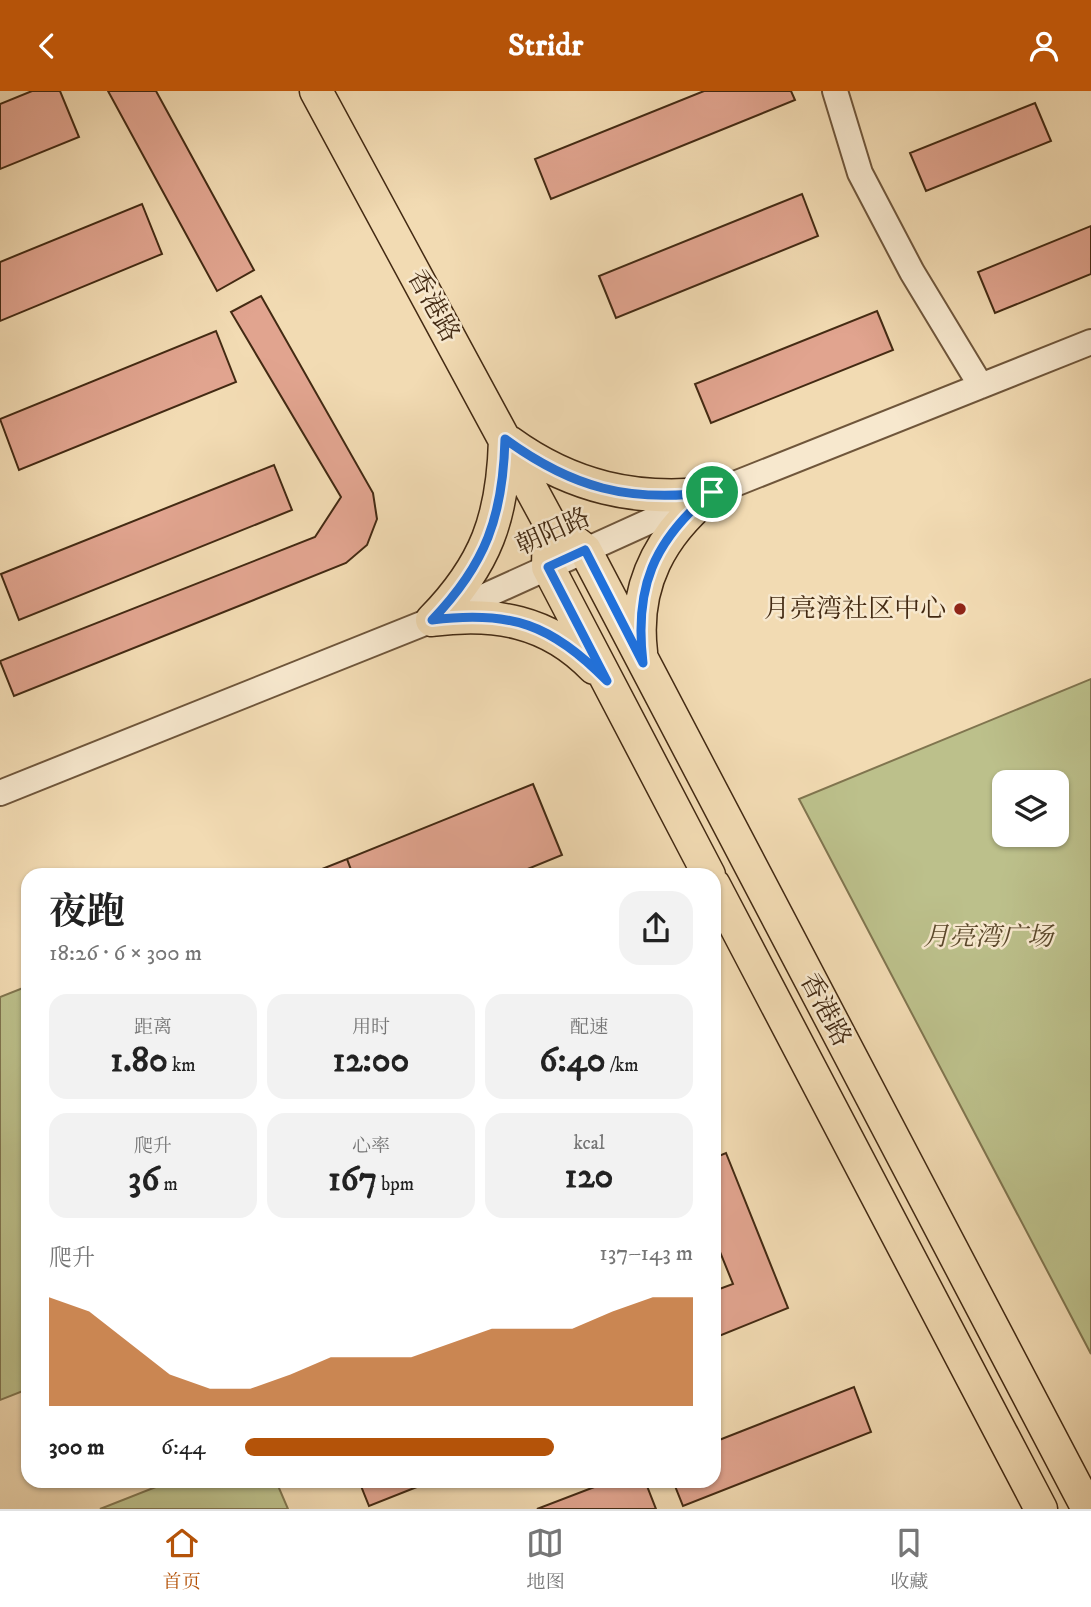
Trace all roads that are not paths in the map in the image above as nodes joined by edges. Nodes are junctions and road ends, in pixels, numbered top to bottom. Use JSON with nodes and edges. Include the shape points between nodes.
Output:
{"nodes":[{"id":1,"x":316,"y":91,"type":"edge"},
{"id":2,"x":835,"y":91,"type":"edge"},
{"id":3,"x":1091,"y":342,"type":"edge"},
{"id":4,"x":981,"y":386,"type":"junction"},
{"id":5,"x":505,"y":439,"type":"junction"},
{"id":6,"x":712,"y":492,"type":"junction"},
{"id":7,"x":549,"y":521,"type":"junction"},
{"id":8,"x":585,"y":550,"type":"junction"},
{"id":9,"x":548,"y":567,"type":"junction"},
{"id":10,"x":432,"y":620,"type":"junction"},
{"id":11,"x":643,"y":663,"type":"junction"},
{"id":12,"x":607,"y":681,"type":"junction"},
{"id":13,"x":0,"y":793,"type":"edge"},
{"id":14,"x":705,"y":868,"type":"edge"},
{"id":15,"x":721,"y":898,"type":"edge"},
{"id":16,"x":1041,"y":1509,"type":"edge"},
{"id":17,"x":1088,"y":1509,"type":"edge"}],
"edges":[{"from":1,"to":5,"type":"main road","name":"香港路"},
{"from":2,"to":4,"type":"street","via":[[860,173],[912,272]]},
{"from":3,"to":4,"type":"street","name":"朝阳路"},
{"from":4,"to":6,"type":"street","name":"朝阳路"},
{"from":5,"to":6,"type":"main road","via":[[567,477],[602,490],[675,497]]},
{"from":5,"to":7,"type":"main road","name":"香港路"},
{"from":5,"to":10,"type":"main road","via":[[499,507],[489,539],[468,578]]},
{"from":6,"to":8,"type":"street","name":"朝阳路"},
{"from":6,"to":11,"type":"main road","via":[[686,513],[650,568],[641,599]]},
{"from":7,"to":8,"type":"main road","name":"香港路"},
{"from":7,"to":9,"type":"main road","name":"香港路"},
{"from":8,"to":9,"type":"street","name":"朝阳路"},
{"from":8,"to":11,"type":"main road","name":"香港路"},
{"from":9,"to":10,"type":"street","name":"朝阳路"},
{"from":9,"to":12,"type":"main road","name":"香港路"},
{"from":10,"to":12,"type":"main road","via":[[471,615],[510,619],[547,632],[580,653]]},
{"from":10,"to":13,"type":"street","name":"朝阳路"},
{"from":11,"to":17,"type":"main road","name":"香港路"},
{"from":12,"to":14,"type":"main road","name":"香港路"},
{"from":15,"to":16,"type":"main road","name":"香港路"}]}
